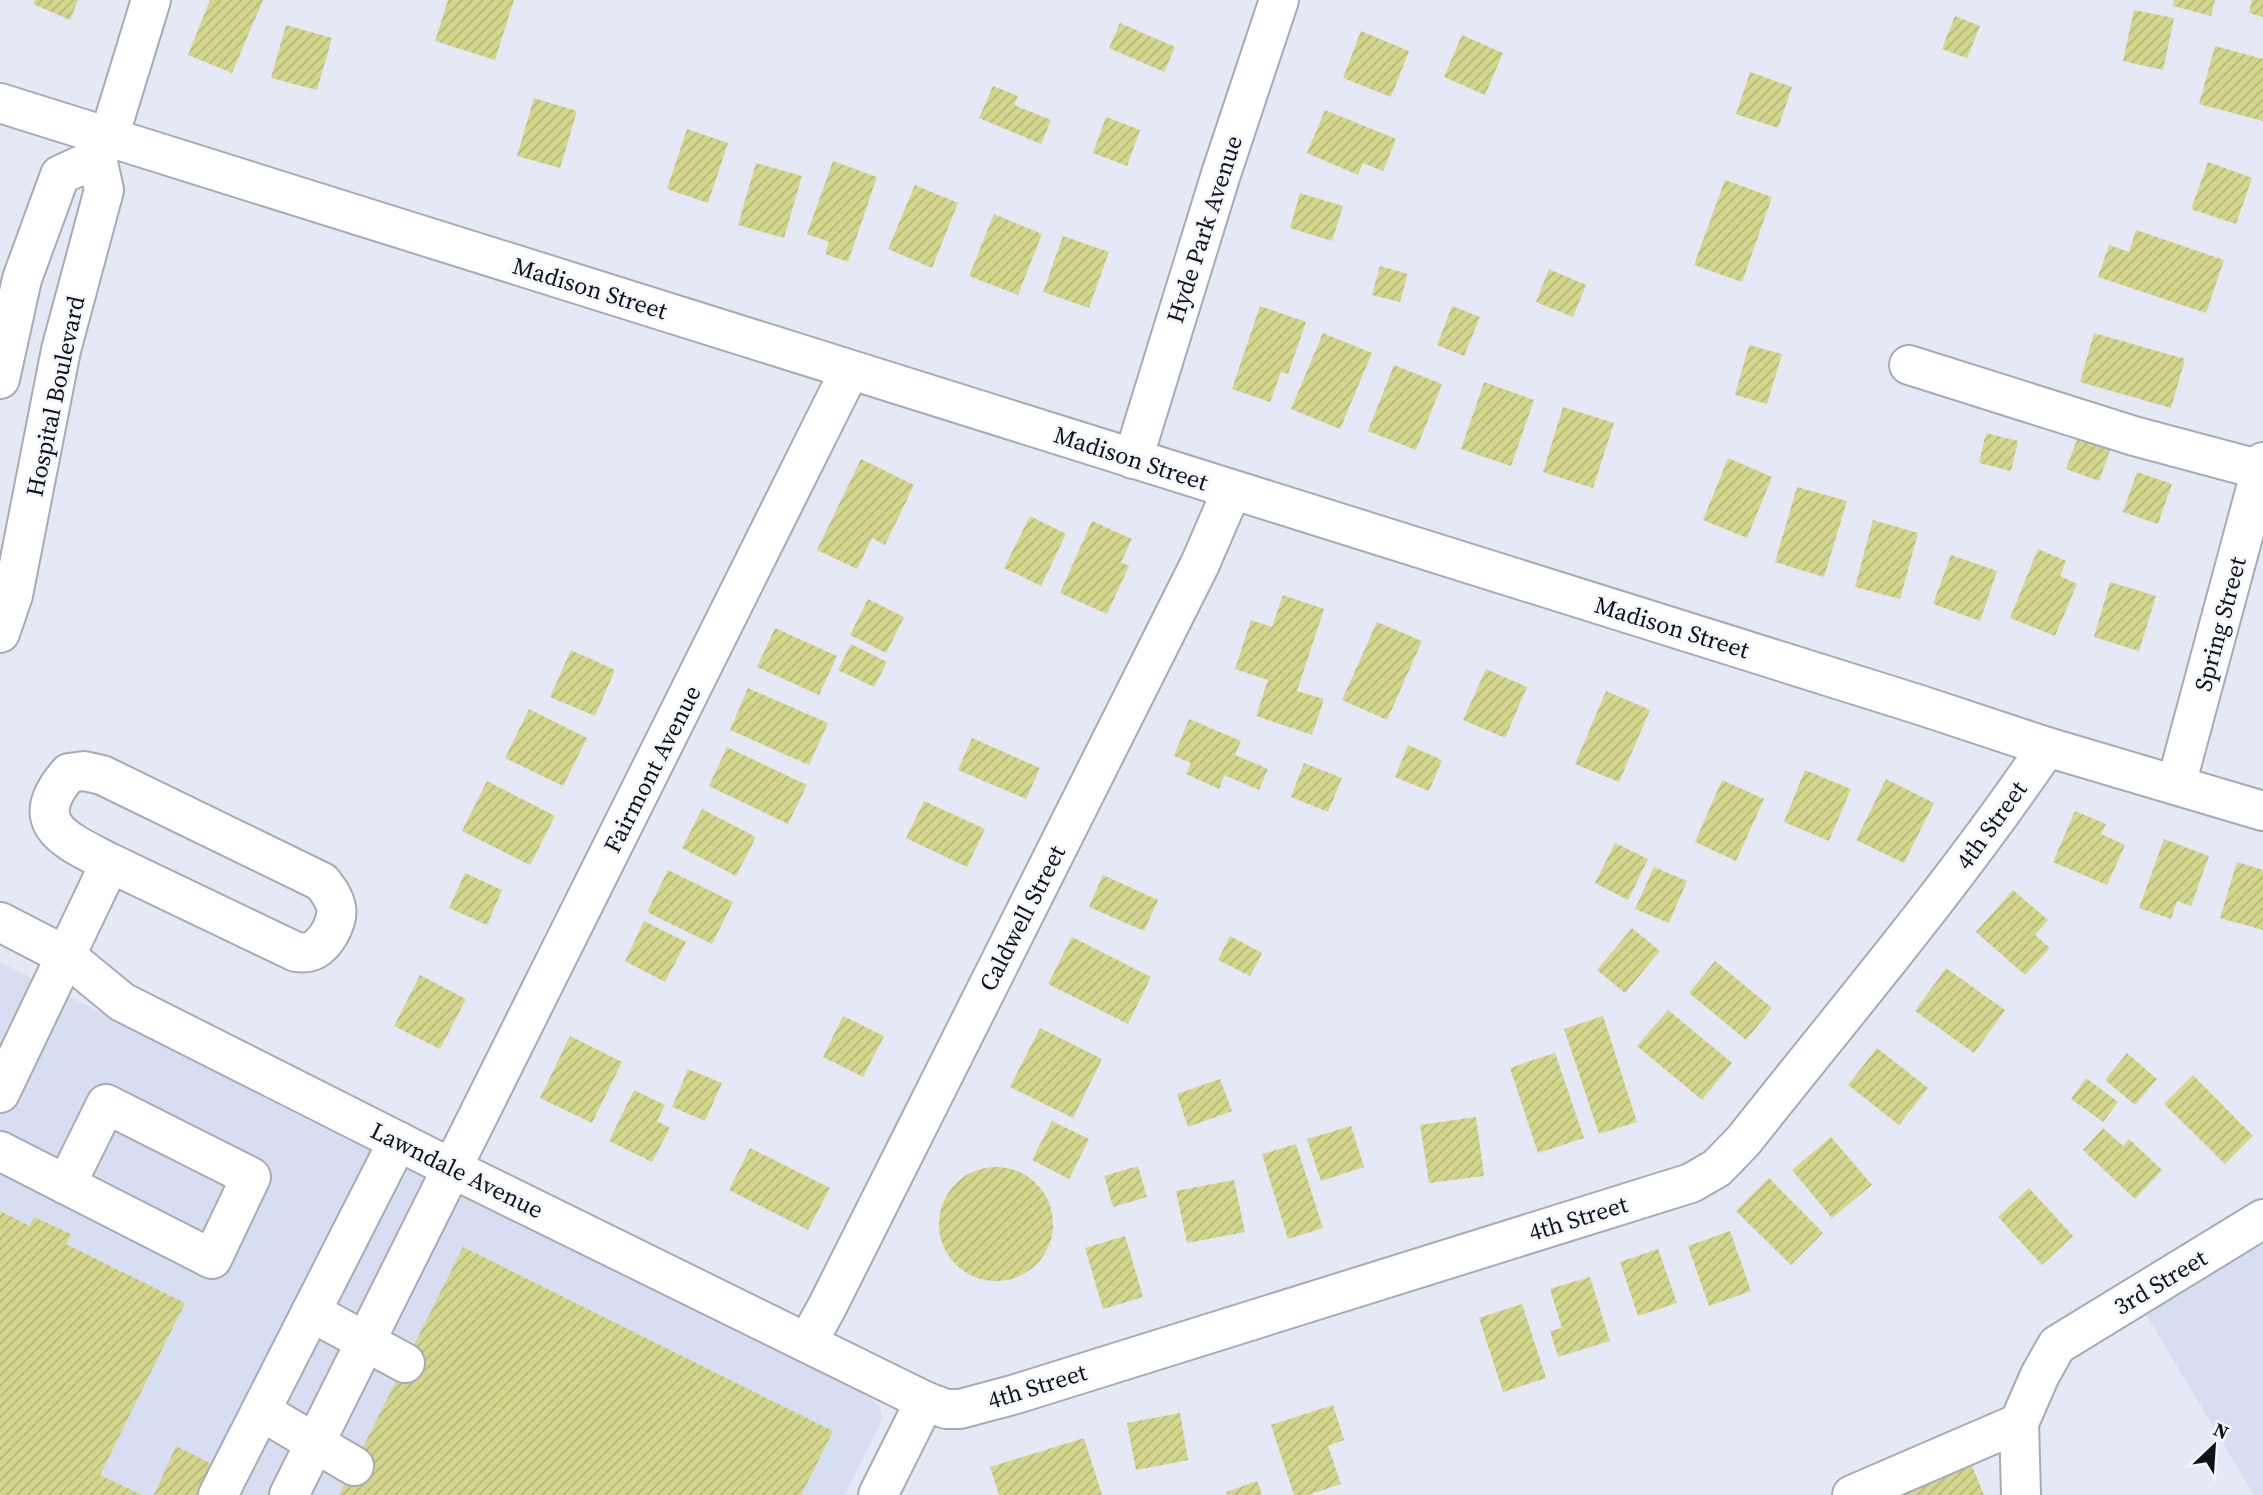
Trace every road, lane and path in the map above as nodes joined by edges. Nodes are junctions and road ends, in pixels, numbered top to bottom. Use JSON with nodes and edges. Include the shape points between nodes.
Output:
{"nodes":[{"id":1,"x":151,"y":0,"type":"edge"},
{"id":2,"x":1279,"y":0,"type":"edge"},
{"id":3,"x":0,"y":103,"type":"edge"},
{"id":4,"x":103,"y":147,"type":"junction"},
{"id":5,"x":1909,"y":365,"type":"dead end"},
{"id":6,"x":850,"y":370,"type":"junction"},
{"id":7,"x":0,"y":379,"type":"edge"},
{"id":8,"x":1133,"y":459,"type":"junction"},
{"id":9,"x":2262,"y":466,"type":"edge"},
{"id":10,"x":1232,"y":490,"type":"junction"},
{"id":11,"x":0,"y":634,"type":"edge"},
{"id":12,"x":2046,"y":747,"type":"junction"},
{"id":13,"x":2176,"y":785,"type":"junction"},
{"id":14,"x":2263,"y":811,"type":"edge"},
{"id":15,"x":110,"y":863,"type":"junction"},
{"id":16,"x":0,"y":922,"type":"edge"},
{"id":17,"x":66,"y":956,"type":"junction"},
{"id":18,"x":0,"y":1093,"type":"edge"},
{"id":19,"x":398,"y":1141,"type":"junction"},
{"id":20,"x":0,"y":1151,"type":"edge"},
{"id":21,"x":451,"y":1168,"type":"junction"},
{"id":22,"x":66,"y":1185,"type":"junction"},
{"id":23,"x":2263,"y":1219,"type":"edge"},
{"id":24,"x":311,"y":1312,"type":"junction"},
{"id":25,"x":365,"y":1342,"type":"junction"},
{"id":26,"x":807,"y":1343,"type":"junction"},
{"id":27,"x":405,"y":1363,"type":"dead end"},
{"id":28,"x":925,"y":1401,"type":"junction"},
{"id":29,"x":261,"y":1411,"type":"junction"},
{"id":30,"x":2019,"y":1423,"type":"junction"},
{"id":31,"x":314,"y":1443,"type":"junction"},
{"id":32,"x":354,"y":1466,"type":"dead end"},
{"id":33,"x":218,"y":1495,"type":"edge"},
{"id":34,"x":289,"y":1495,"type":"edge"},
{"id":35,"x":878,"y":1495,"type":"edge"},
{"id":36,"x":1852,"y":1495,"type":"edge"},
{"id":37,"x":2021,"y":1495,"type":"edge"}],
"edges":[{"from":1,"to":4,"type":"street"},
{"from":2,"to":8,"type":"street","name":"Hyde Park Avenue"},
{"from":3,"to":4,"type":"street","name":"Madison Street"},
{"from":4,"to":6,"type":"street","name":"Madison Street"},
{"from":4,"to":7,"type":"street","via":[[60,175],[22,279]]},
{"from":4,"to":11,"type":"street","name":"Hospital Boulevard","via":[[104,190],[61,350],[13,596]]},
{"from":5,"to":9,"type":"street","via":[[2134,436]]},
{"from":6,"to":8,"type":"street","name":"Madison Street"},
{"from":6,"to":21,"type":"street","name":"Fairmont Avenue"},
{"from":8,"to":10,"type":"street","name":"Madison Street"},
{"from":9,"to":13,"type":"street","name":"Spring Street"},
{"from":10,"to":12,"type":"street","name":"Madison Street"},
{"from":10,"to":26,"type":"street","name":"Caldwell Street","via":[[1194,577]]},
{"from":12,"to":13,"type":"street","name":"Madison Street"},
{"from":12,"to":28,"type":"street","name":"4th Street","via":[[1958,870],[1744,1140],[1717,1168],[1691,1184],[1016,1394],[960,1409]]},
{"from":13,"to":14,"type":"street","name":"Madison Street"},
{"from":15,"to":15,"type":"street","via":[[73,844],[53,824],[51,801],[69,773],[102,775],[322,882],[337,909],[335,922],[319,946],[296,952]]},
{"from":15,"to":17,"type":"street"},
{"from":16,"to":17,"type":"street","name":"Lawndale Avenue"},
{"from":17,"to":18,"type":"street"},
{"from":17,"to":19,"type":"street","name":"Lawndale Avenue","via":[[122,1002]]},
{"from":19,"to":21,"type":"street","name":"Lawndale Avenue"},
{"from":19,"to":24,"type":"street"},
{"from":20,"to":22,"type":"street"},
{"from":21,"to":25,"type":"street","name":"Fairmont Avenue"},
{"from":21,"to":26,"type":"street","name":"Lawndale Avenue"},
{"from":22,"to":22,"type":"street","via":[[212,1259],[251,1177],[106,1104]]},
{"from":23,"to":30,"type":"street","name":"3rd Street","via":[[2057,1345]]},
{"from":24,"to":25,"type":"street"},
{"from":24,"to":29,"type":"street"},
{"from":25,"to":27,"type":"street"},
{"from":25,"to":31,"type":"street","name":"Fairmont Avenue"},
{"from":26,"to":28,"type":"street","name":"Lawndale Avenue"},
{"from":28,"to":35,"type":"street"},
{"from":29,"to":31,"type":"street"},
{"from":29,"to":33,"type":"street"},
{"from":30,"to":36,"type":"street"},
{"from":30,"to":37,"type":"street"},
{"from":31,"to":32,"type":"street"},
{"from":31,"to":34,"type":"street","name":"Fairmont Avenue"}]}
